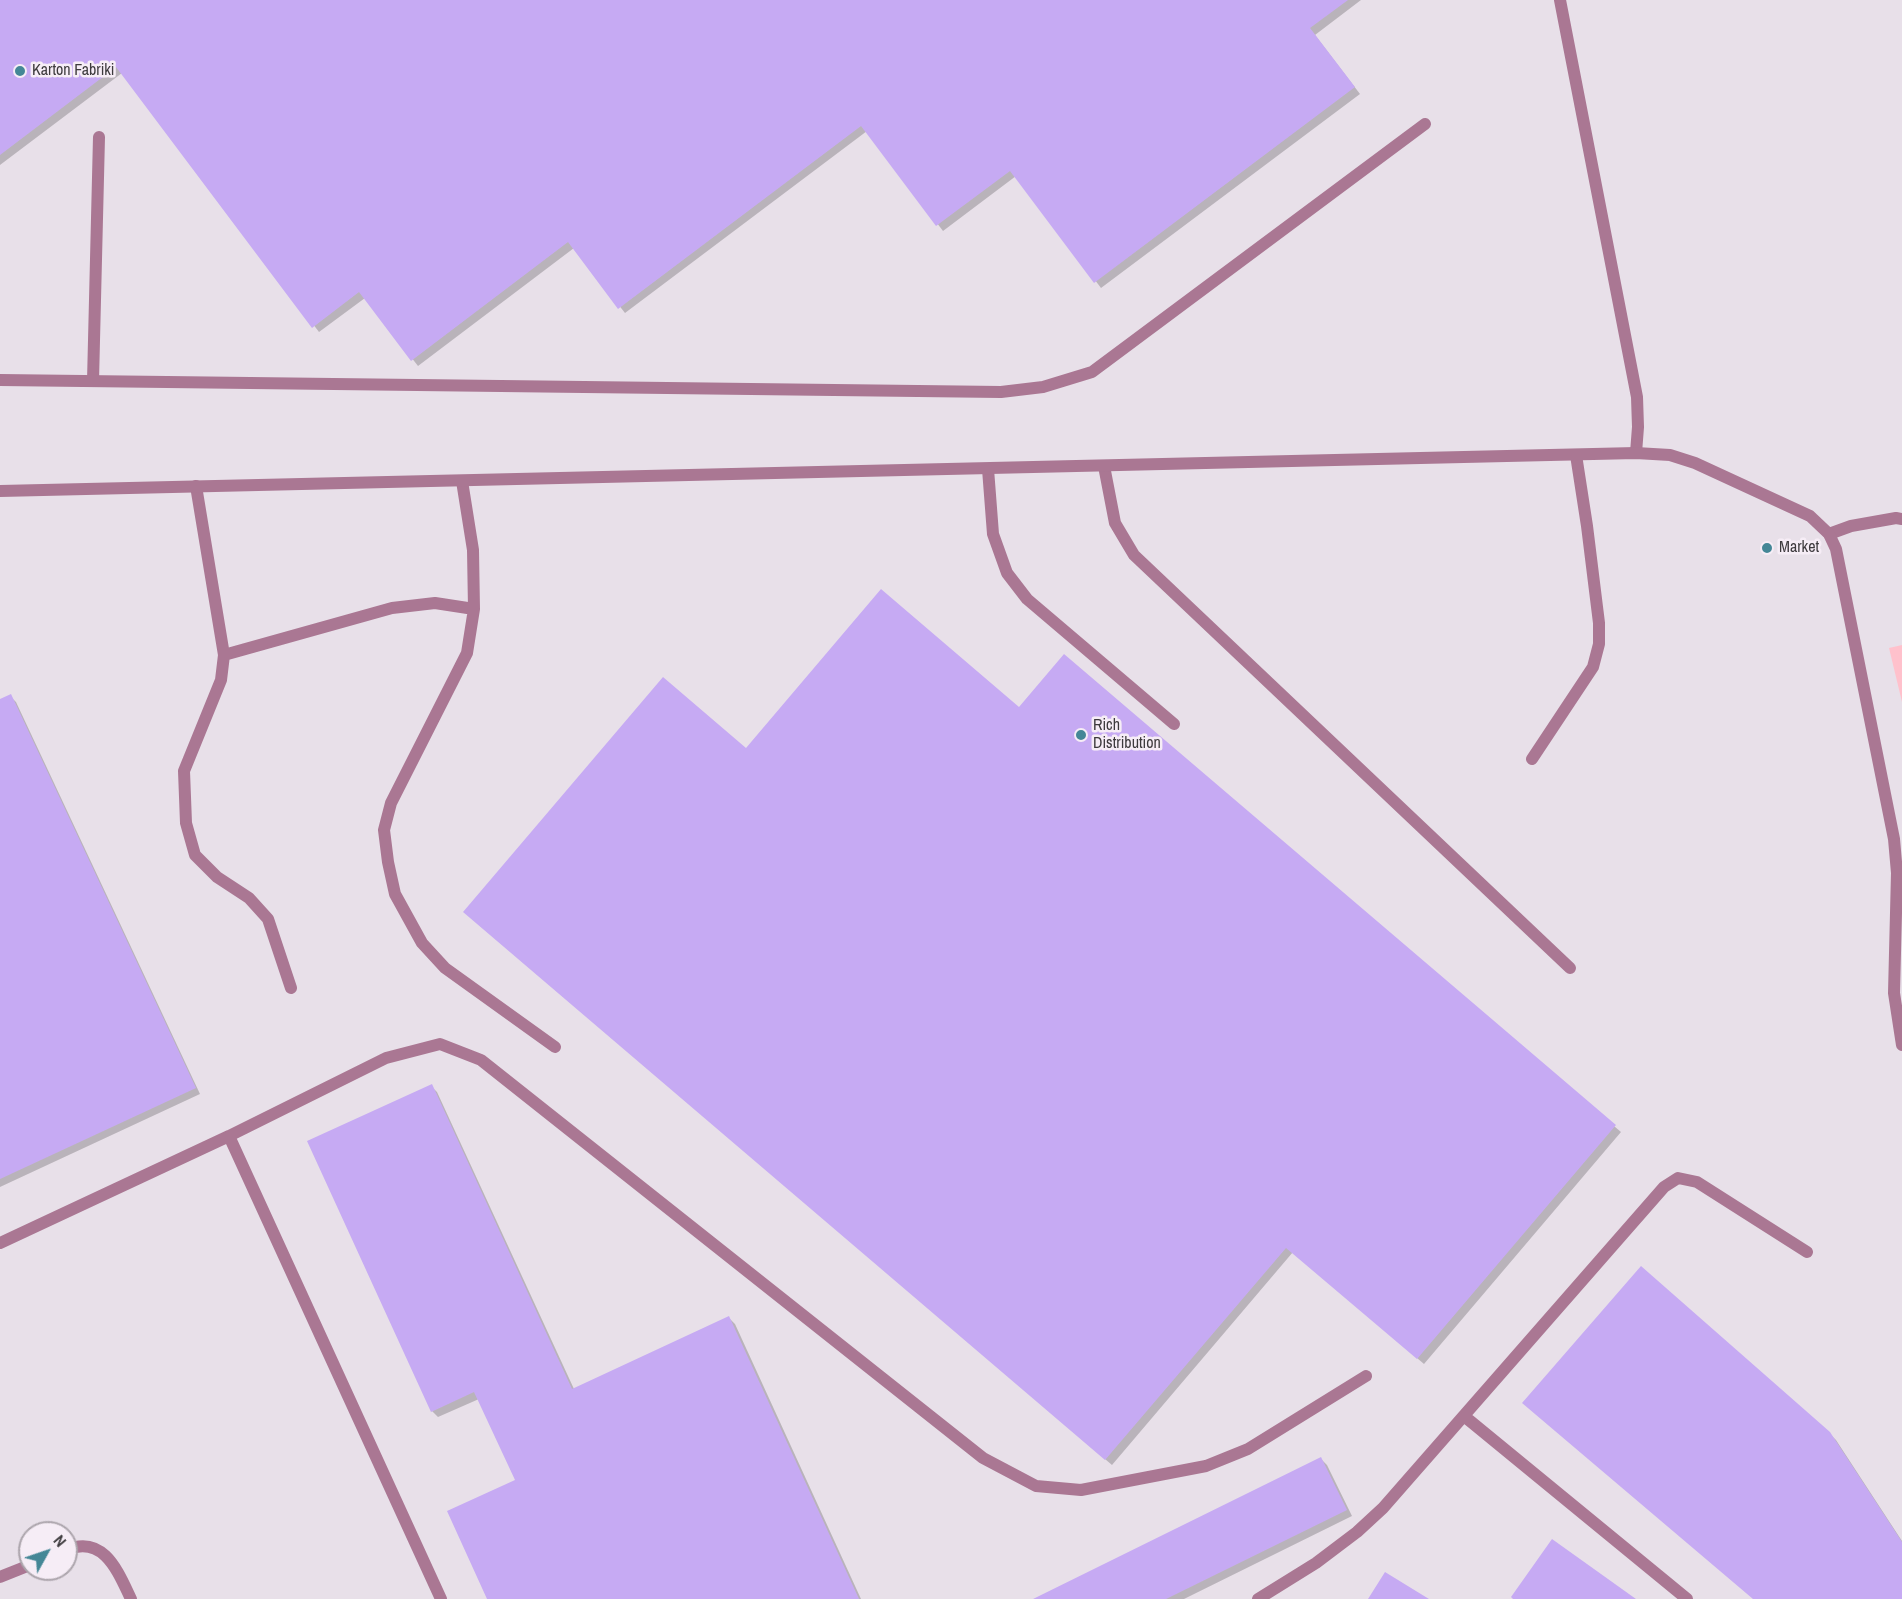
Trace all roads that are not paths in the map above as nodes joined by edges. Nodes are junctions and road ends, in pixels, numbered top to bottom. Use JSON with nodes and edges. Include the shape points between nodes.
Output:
{"nodes":[{"id":1,"x":1560,"y":0,"type":"edge"},
{"id":2,"x":1425,"y":124,"type":"dead end"},
{"id":3,"x":99,"y":137,"type":"dead end"},
{"id":4,"x":0,"y":380,"type":"edge"},
{"id":5,"x":93,"y":381,"type":"junction"},
{"id":6,"x":1636,"y":453,"type":"junction"},
{"id":7,"x":1576,"y":455,"type":"junction"},
{"id":8,"x":1104,"y":466,"type":"junction"},
{"id":9,"x":988,"y":469,"type":"junction"},
{"id":10,"x":462,"y":481,"type":"junction"},
{"id":11,"x":196,"y":486,"type":"junction"},
{"id":12,"x":0,"y":491,"type":"edge"},
{"id":13,"x":1902,"y":519,"type":"edge"},
{"id":14,"x":1829,"y":534,"type":"junction"},
{"id":15,"x":474,"y":609,"type":"junction"},
{"id":16,"x":224,"y":655,"type":"junction"},
{"id":17,"x":1174,"y":724,"type":"dead end"},
{"id":18,"x":1532,"y":759,"type":"dead end"},
{"id":19,"x":1900,"y":930,"type":"edge"},
{"id":20,"x":1570,"y":968,"type":"dead end"},
{"id":21,"x":291,"y":988,"type":"dead end"},
{"id":22,"x":1902,"y":1045,"type":"edge"},
{"id":23,"x":555,"y":1047,"type":"dead end"},
{"id":24,"x":230,"y":1136,"type":"junction"},
{"id":25,"x":0,"y":1243,"type":"edge"},
{"id":26,"x":1807,"y":1252,"type":"dead end"},
{"id":27,"x":1366,"y":1376,"type":"dead end"},
{"id":28,"x":1464,"y":1416,"type":"junction"},
{"id":29,"x":78,"y":1545,"type":"edge"},
{"id":30,"x":18,"y":1570,"type":"edge"},
{"id":31,"x":0,"y":1577,"type":"edge"},
{"id":32,"x":131,"y":1599,"type":"edge"},
{"id":33,"x":441,"y":1599,"type":"edge"},
{"id":34,"x":1258,"y":1599,"type":"edge"},
{"id":35,"x":1687,"y":1599,"type":"edge"}],
"edges":[{"from":1,"to":6,"type":"street","via":[[1637,398]]},
{"from":2,"to":5,"type":"street","via":[[1092,372],[1043,387],[1001,392]]},
{"from":3,"to":5,"type":"street"},
{"from":4,"to":5,"type":"street"},
{"from":6,"to":7,"type":"street"},
{"from":6,"to":14,"type":"street","via":[[1670,455],[1695,463],[1810,516]]},
{"from":7,"to":8,"type":"street"},
{"from":7,"to":18,"type":"street","via":[[1599,644],[1593,668]]},
{"from":8,"to":9,"type":"street"},
{"from":8,"to":20,"type":"street","via":[[1115,523],[1134,555]]},
{"from":9,"to":10,"type":"street"},
{"from":9,"to":17,"type":"street","via":[[993,534],[1007,573],[1028,598]]},
{"from":10,"to":11,"type":"street"},
{"from":10,"to":15,"type":"street","via":[[473,550]]},
{"from":11,"to":12,"type":"street"},
{"from":11,"to":16,"type":"street"},
{"from":13,"to":14,"type":"street","via":[[1851,526]]},
{"from":14,"to":19,"type":"street","via":[[1836,549],[1894,839]]},
{"from":15,"to":16,"type":"street","via":[[435,603],[392,608]]},
{"from":15,"to":23,"type":"street","via":[[467,653],[391,803],[384,830],[387,862],[395,894],[422,944],[445,968]]},
{"from":16,"to":21,"type":"street","via":[[221,680],[184,771],[186,823],[195,855],[217,877],[249,898],[268,919]]},
{"from":19,"to":22,"type":"street","via":[[1894,993]]},
{"from":24,"to":25,"type":"street"},
{"from":24,"to":27,"type":"street","via":[[386,1058],[440,1044],[481,1060],[983,1458],[1036,1486],[1081,1490],[1206,1466],[1248,1449]]},
{"from":24,"to":33,"type":"street"},
{"from":26,"to":28,"type":"street","via":[[1697,1182],[1678,1178],[1664,1187]]},
{"from":28,"to":34,"type":"street","via":[[1357,1532]]},
{"from":28,"to":35,"type":"street"},
{"from":29,"to":32,"type":"street","via":[[96,1548],[114,1563]]},
{"from":30,"to":31,"type":"street"}]}
